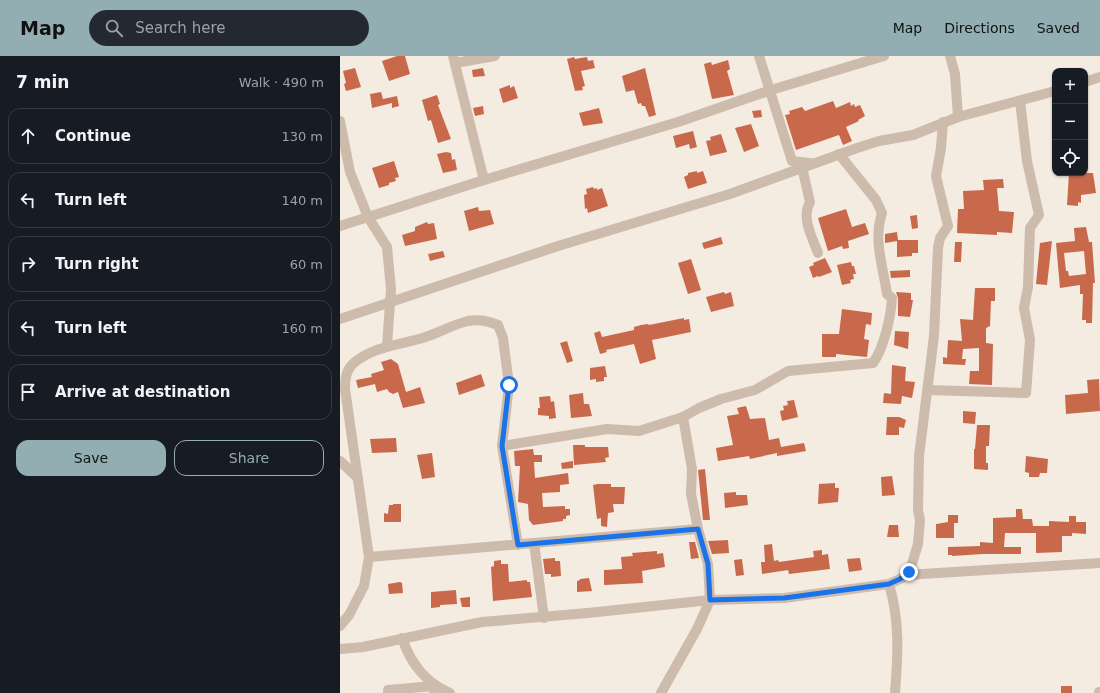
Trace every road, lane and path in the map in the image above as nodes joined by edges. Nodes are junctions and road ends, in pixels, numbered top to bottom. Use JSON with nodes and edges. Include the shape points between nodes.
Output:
{"nodes":[{"id":1,"x":495,"y":56,"type":"edge"},
{"id":2,"x":759,"y":56,"type":"edge"},
{"id":3,"x":884,"y":56,"type":"edge"},
{"id":4,"x":950,"y":56,"type":"edge"},
{"id":5,"x":454,"y":60,"type":"edge"},
{"id":6,"x":1100,"y":77,"type":"edge"},
{"id":7,"x":1088,"y":81,"type":"edge"},
{"id":8,"x":771,"y":90,"type":"junction"},
{"id":9,"x":1052,"y":92,"type":"edge"},
{"id":10,"x":1020,"y":101,"type":"junction"},
{"id":11,"x":958,"y":117,"type":"junction"},
{"id":12,"x":340,"y":121,"type":"edge"},
{"id":13,"x":943,"y":122,"type":"junction"},
{"id":14,"x":839,"y":154,"type":"junction"},
{"id":15,"x":813,"y":163,"type":"junction"},
{"id":16,"x":802,"y":167,"type":"junction"},
{"id":17,"x":484,"y":180,"type":"junction"},
{"id":18,"x":368,"y":217,"type":"junction"},
{"id":19,"x":340,"y":226,"type":"edge"},
{"id":20,"x":818,"y":253,"type":"dead end"},
{"id":21,"x":390,"y":304,"type":"junction"},
{"id":22,"x":340,"y":319,"type":"edge"},
{"id":23,"x":387,"y":346,"type":"junction"},
{"id":24,"x":928,"y":390,"type":"junction"},
{"id":25,"x":683,"y":417,"type":"junction"},
{"id":26,"x":502,"y":446,"type":"junction"},
{"id":27,"x":340,"y":461,"type":"edge"},
{"id":28,"x":358,"y":478,"type":"junction"},
{"id":29,"x":698,"y":529,"type":"junction"},
{"id":30,"x":534,"y":543,"type":"junction"},
{"id":31,"x":518,"y":545,"type":"junction"},
{"id":32,"x":369,"y":557,"type":"junction"},
{"id":33,"x":1100,"y":563,"type":"edge"},
{"id":34,"x":906,"y":575,"type":"junction"},
{"id":35,"x":889,"y":584,"type":"junction"},
{"id":36,"x":710,"y":600,"type":"junction"},
{"id":37,"x":544,"y":618,"type":"junction"},
{"id":38,"x":340,"y":626,"type":"edge"},
{"id":39,"x":402,"y":638,"type":"junction"},
{"id":40,"x":340,"y":649,"type":"edge"},
{"id":41,"x":434,"y":690,"type":"edge"},
{"id":42,"x":386,"y":692,"type":"edge"},
{"id":43,"x":450,"y":693,"type":"edge"},
{"id":44,"x":660,"y":693,"type":"edge"},
{"id":45,"x":895,"y":693,"type":"edge"}],
"edges":[{"from":1,"to":5,"type":"street"},
{"from":2,"to":8,"type":"street"},
{"from":3,"to":8,"type":"street"},
{"from":4,"to":11,"type":"street","via":[[955,74]]},
{"from":5,"to":17,"type":"street"},
{"from":6,"to":7,"type":"street"},
{"from":8,"to":15,"type":"street","via":[[792,161]]},
{"from":8,"to":17,"type":"street","via":[[678,122]]},
{"from":9,"to":10,"type":"street"},
{"from":10,"to":11,"type":"street"},
{"from":10,"to":24,"type":"street","via":[[1029,176],[1039,215],[1030,228],[1028,287],[1024,308],[1030,340],[1026,393]]},
{"from":11,"to":13,"type":"street"},
{"from":12,"to":18,"type":"street","via":[[350,172]]},
{"from":13,"to":14,"type":"street","via":[[914,135],[879,141]]},
{"from":13,"to":24,"type":"street","via":[[936,176],[948,226],[940,238],[938,248],[935,329]]},
{"from":14,"to":15,"type":"street"},
{"from":14,"to":25,"type":"street","via":[[876,200],[882,212],[878,225],[879,255],[887,294],[892,298],[890,316],[875,361],[870,364],[788,371],[755,390],[721,399]]},
{"from":15,"to":16,"type":"street"},
{"from":16,"to":20,"type":"street","via":[[810,202],[806,210],[808,227]]},
{"from":16,"to":21,"type":"street","via":[[730,194],[558,246]]},
{"from":17,"to":18,"type":"street"},
{"from":18,"to":19,"type":"street"},
{"from":18,"to":21,"type":"street","via":[[387,247]]},
{"from":21,"to":22,"type":"street"},
{"from":21,"to":23,"type":"street"},
{"from":23,"to":26,"type":"street","via":[[419,339],[468,322],[486,320],[498,325],[503,338],[509,385]]},
{"from":23,"to":28,"type":"street","via":[[355,362],[348,369],[346,378],[345,390]]},
{"from":24,"to":34,"type":"street","via":[[919,456],[918,544]]},
{"from":25,"to":26,"type":"street","via":[[639,430],[607,429]]},
{"from":25,"to":29,"type":"street","via":[[692,469],[691,494]]},
{"from":26,"to":31,"type":"street"},
{"from":27,"to":28,"type":"street"},
{"from":28,"to":32,"type":"street"},
{"from":29,"to":30,"type":"street"},
{"from":29,"to":36,"type":"street","via":[[708,564]]},
{"from":30,"to":31,"type":"street"},
{"from":30,"to":37,"type":"street"},
{"from":31,"to":32,"type":"street"},
{"from":32,"to":38,"type":"street","via":[[364,586]]},
{"from":33,"to":34,"type":"street"},
{"from":34,"to":35,"type":"street"},
{"from":35,"to":36,"type":"street","via":[[784,598]]},
{"from":35,"to":45,"type":"street","via":[[898,628]]},
{"from":36,"to":37,"type":"street"},
{"from":36,"to":44,"type":"street","via":[[697,629]]},
{"from":37,"to":39,"type":"street","via":[[482,622]]},
{"from":39,"to":40,"type":"street","via":[[363,647]]},
{"from":39,"to":41,"type":"street","via":[[409,657]]},
{"from":41,"to":42,"type":"street"},
{"from":41,"to":43,"type":"street"}]}
